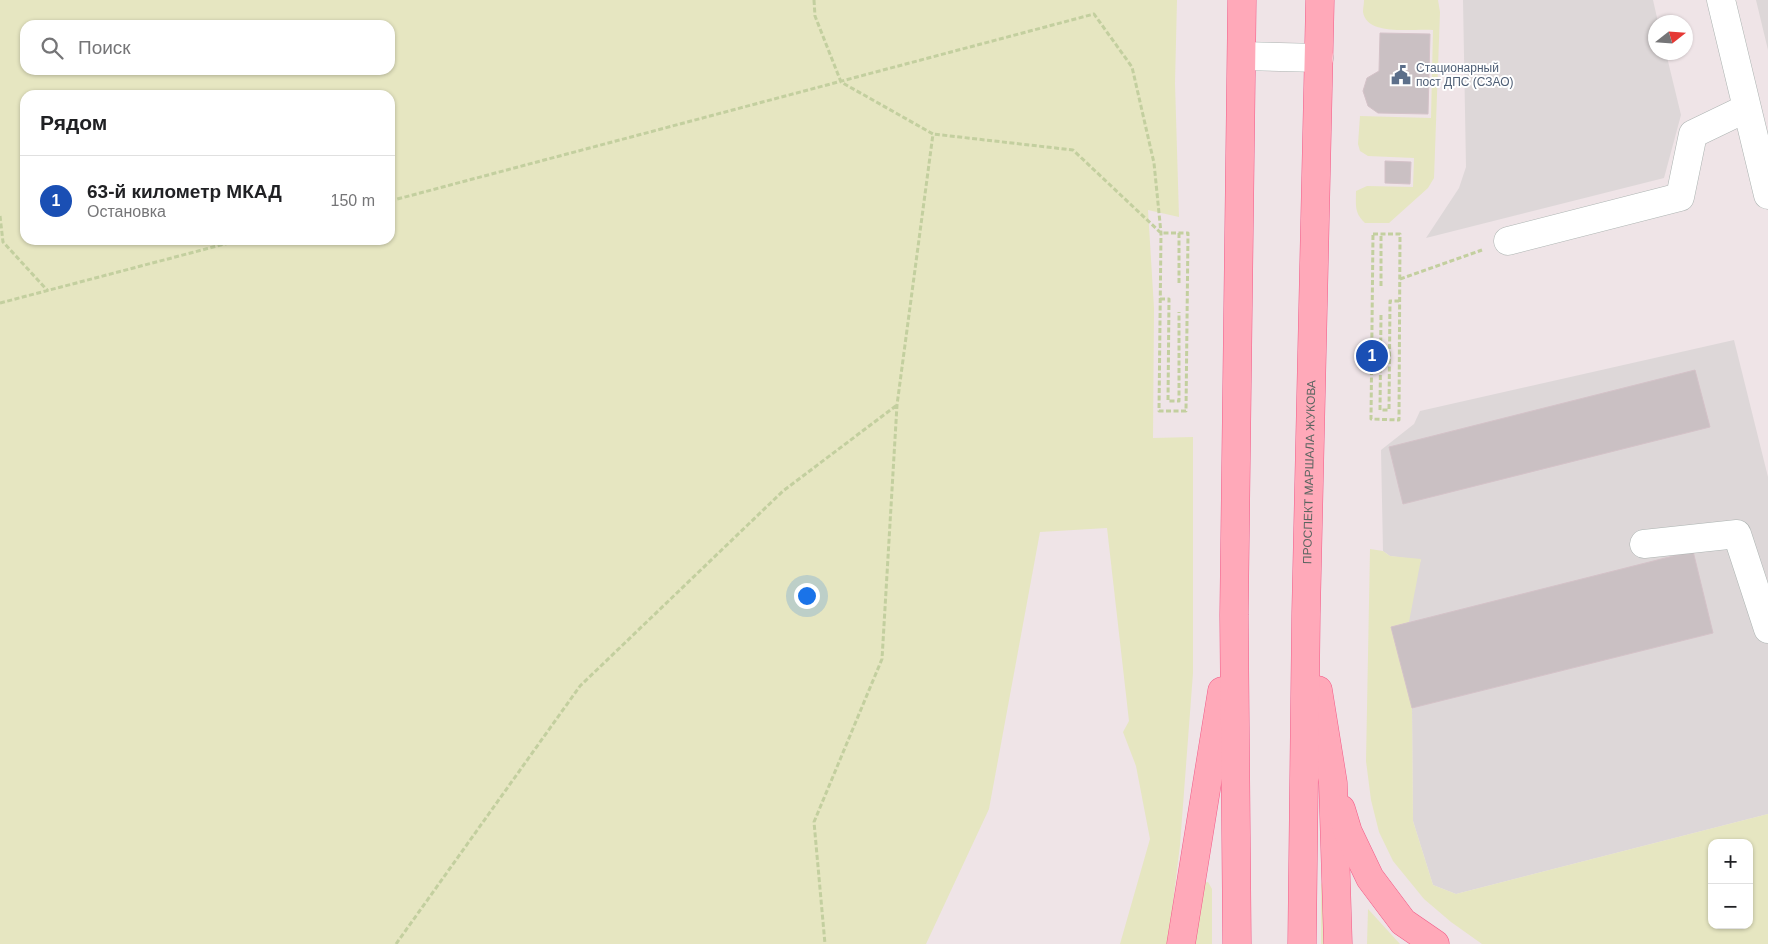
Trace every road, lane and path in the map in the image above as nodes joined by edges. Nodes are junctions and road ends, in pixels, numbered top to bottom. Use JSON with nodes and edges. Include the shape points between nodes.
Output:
{"nodes":[{"id":1,"x":814,"y":0,"type":"edge"},
{"id":2,"x":1242,"y":0,"type":"edge"},
{"id":3,"x":1320,"y":0,"type":"edge"},
{"id":4,"x":1721,"y":0,"type":"edge"},
{"id":5,"x":1242,"y":56,"type":"junction"},
{"id":6,"x":1318,"y":58,"type":"junction"},
{"id":7,"x":841,"y":82,"type":"junction"},
{"id":8,"x":1747,"y":108,"type":"junction"},
{"id":9,"x":933,"y":134,"type":"junction"},
{"id":10,"x":1768,"y":195,"type":"edge"},
{"id":11,"x":395,"y":200,"type":"edge"},
{"id":12,"x":0,"y":216,"type":"edge"},
{"id":13,"x":1161,"y":233,"type":"junction"},
{"id":14,"x":1179,"y":233,"type":"junction"},
{"id":15,"x":1381,"y":234,"type":"junction"},
{"id":16,"x":1508,"y":241,"type":"joint"},
{"id":17,"x":221,"y":245,"type":"edge"},
{"id":18,"x":1400,"y":279,"type":"junction"},
{"id":19,"x":1179,"y":285,"type":"dead end"},
{"id":20,"x":1381,"y":286,"type":"dead end"},
{"id":21,"x":48,"y":291,"type":"junction"},
{"id":22,"x":1160,"y":299,"type":"junction"},
{"id":23,"x":1399,"y":301,"type":"junction"},
{"id":24,"x":0,"y":303,"type":"edge"},
{"id":25,"x":1179,"y":312,"type":"dead end"},
{"id":26,"x":1381,"y":315,"type":"dead end"},
{"id":27,"x":898,"y":405,"type":"junction"},
{"id":28,"x":1644,"y":544,"type":"dead end"},
{"id":29,"x":1306,"y":614,"type":"junction"},
{"id":30,"x":1234,"y":615,"type":"junction"},
{"id":31,"x":1768,"y":629,"type":"edge"},
{"id":32,"x":1333,"y":784,"type":"junction"},
{"id":33,"x":396,"y":944,"type":"edge"},
{"id":34,"x":825,"y":944,"type":"edge"},
{"id":35,"x":1181,"y":944,"type":"edge"},
{"id":36,"x":1237,"y":944,"type":"edge"},
{"id":37,"x":1302,"y":944,"type":"edge"},
{"id":38,"x":1338,"y":944,"type":"edge"},
{"id":39,"x":1435,"y":944,"type":"edge"}],
"edges":[{"from":1,"to":7,"type":"path","via":[[815,16]]},
{"from":2,"to":5,"type":"main road"},
{"from":3,"to":6,"type":"main road","name":"ПРОСПЕКТ МАРШАЛА ЖУКОВА"},
{"from":4,"to":8,"type":"street"},
{"from":5,"to":6,"type":"street"},
{"from":5,"to":30,"type":"main road"},
{"from":6,"to":29,"type":"main road","name":"ПРОСПЕКТ МАРШАЛА ЖУКОВА"},
{"from":7,"to":9,"type":"path"},
{"from":7,"to":11,"type":"path"},
{"from":7,"to":13,"type":"path","via":[[1094,14],[1132,67],[1154,163]]},
{"from":8,"to":10,"type":"street"},
{"from":8,"to":16,"type":"street","via":[[1693,134],[1680,197]]},
{"from":9,"to":13,"type":"path","via":[[1073,150]]},
{"from":9,"to":27,"type":"path"},
{"from":12,"to":21,"type":"path","via":[[3,242]]},
{"from":13,"to":14,"type":"path"},
{"from":13,"to":22,"type":"path"},
{"from":14,"to":19,"type":"path"},
{"from":14,"to":22,"type":"path","via":[[1188,233],[1186,411],[1159,411]]},
{"from":15,"to":18,"type":"path","via":[[1400,234]]},
{"from":15,"to":20,"type":"path"},
{"from":15,"to":23,"type":"path","via":[[1373,234],[1371,419],[1399,420]]},
{"from":16,"to":18,"type":"path"},
{"from":17,"to":21,"type":"path"},
{"from":18,"to":23,"type":"path"},
{"from":21,"to":24,"type":"path"},
{"from":22,"to":25,"type":"path","via":[[1169,299],[1168,401],[1178,401]]},
{"from":23,"to":26,"type":"path","via":[[1390,301],[1389,410],[1380,410]]},
{"from":27,"to":33,"type":"path","via":[[783,491],[580,686]]},
{"from":27,"to":34,"type":"path","via":[[882,658],[814,822]]},
{"from":28,"to":31,"type":"street","via":[[1737,534]]},
{"from":29,"to":32,"type":"main road"},
{"from":29,"to":37,"type":"main road","name":"ПРОСПЕКТ МАРШАЛА ЖУКОВА"},
{"from":30,"to":35,"type":"main road"},
{"from":30,"to":36,"type":"main road"},
{"from":32,"to":38,"type":"main road"},
{"from":32,"to":39,"type":"main road","via":[[1348,832],[1370,878],[1403,922]]}]}
